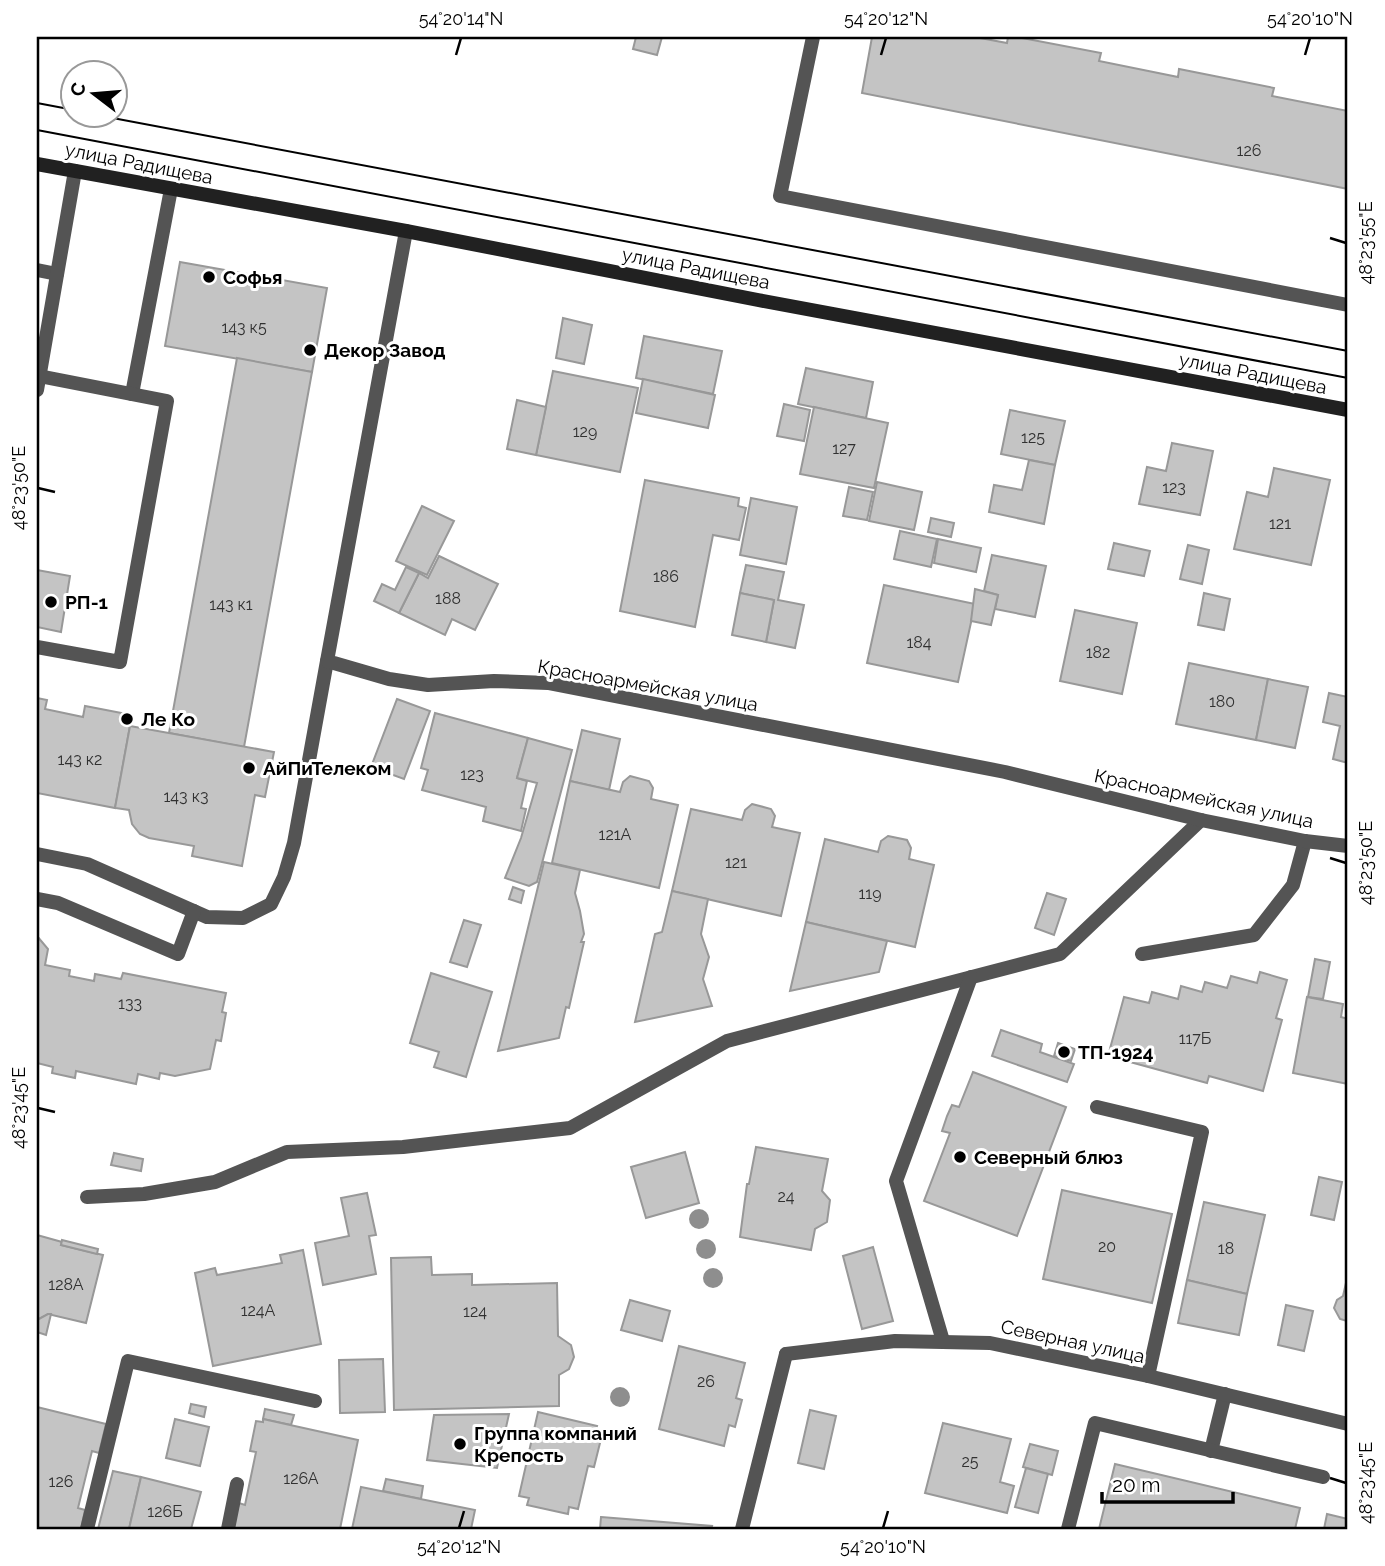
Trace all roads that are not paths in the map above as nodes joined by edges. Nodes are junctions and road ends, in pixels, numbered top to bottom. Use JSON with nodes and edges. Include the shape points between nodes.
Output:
{"nodes":[{"id":1,"x":813,"y":37,"type":"edge"},
{"id":2,"x":37,"y":164,"type":"edge"},
{"id":3,"x":75,"y":171,"type":"junction"},
{"id":4,"x":171,"y":190,"type":"junction"},
{"id":5,"x":406,"y":231,"type":"junction"},
{"id":6,"x":37,"y":270,"type":"edge"},
{"id":7,"x":57,"y":274,"type":"junction"},
{"id":8,"x":1348,"y":305,"type":"edge"},
{"id":9,"x":38,"y":383,"type":"edge"},
{"id":10,"x":132,"y":394,"type":"junction"},
{"id":11,"x":1348,"y":410,"type":"edge"},
{"id":12,"x":37,"y":648,"type":"edge"},
{"id":13,"x":327,"y":661,"type":"junction"},
{"id":14,"x":1201,"y":820,"type":"junction"},
{"id":15,"x":1305,"y":841,"type":"junction"},
{"id":16,"x":1348,"y":846,"type":"edge"},
{"id":17,"x":37,"y":853,"type":"edge"},
{"id":18,"x":37,"y":899,"type":"edge"},
{"id":19,"x":194,"y":911,"type":"junction"},
{"id":20,"x":1142,"y":954,"type":"dead end"},
{"id":21,"x":971,"y":977,"type":"junction"},
{"id":22,"x":1097,"y":1107,"type":"dead end"},
{"id":23,"x":86,"y":1197,"type":"dead end"},
{"id":24,"x":943,"y":1341,"type":"junction"},
{"id":25,"x":1148,"y":1376,"type":"junction"},
{"id":26,"x":1225,"y":1394,"type":"junction"},
{"id":27,"x":315,"y":1401,"type":"dead end"},
{"id":28,"x":1348,"y":1424,"type":"edge"},
{"id":29,"x":1211,"y":1451,"type":"junction"},
{"id":30,"x":1323,"y":1477,"type":"dead end"},
{"id":31,"x":237,"y":1484,"type":"dead end"},
{"id":32,"x":87,"y":1529,"type":"edge"},
{"id":33,"x":228,"y":1529,"type":"edge"},
{"id":34,"x":742,"y":1529,"type":"edge"},
{"id":35,"x":1068,"y":1529,"type":"edge"}],
"edges":[{"from":1,"to":8,"type":"street","via":[[780,196]]},
{"from":2,"to":3,"type":"street","name":"улица Радищева"},
{"from":3,"to":4,"type":"street","name":"улица Радищева"},
{"from":3,"to":7,"type":"street"},
{"from":4,"to":5,"type":"street","name":"улица Радищева"},
{"from":4,"to":10,"type":"street"},
{"from":5,"to":11,"type":"street","name":"улица Радищева"},
{"from":5,"to":13,"type":"street"},
{"from":6,"to":7,"type":"street"},
{"from":7,"to":9,"type":"street"},
{"from":9,"to":10,"type":"street"},
{"from":10,"to":12,"type":"street","via":[[167,401],[120,662]]},
{"from":13,"to":14,"type":"street","name":"Красноармейская улица","via":[[428,685],[494,681],[560,685],[1005,772]]},
{"from":13,"to":19,"type":"street","via":[[294,843],[271,904],[243,918],[207,917]]},
{"from":14,"to":15,"type":"street","name":"Красноармейская улица"},
{"from":14,"to":21,"type":"street","via":[[1060,954]]},
{"from":15,"to":16,"type":"street","name":"Красноармейская улица"},
{"from":15,"to":20,"type":"street","via":[[1293,885],[1254,935]]},
{"from":17,"to":19,"type":"street","via":[[87,864]]},
{"from":18,"to":19,"type":"street","via":[[178,954]]},
{"from":21,"to":23,"type":"street","via":[[727,1041],[570,1128],[403,1147],[286,1152],[215,1182],[144,1194]]},
{"from":21,"to":24,"type":"street","via":[[896,1181]]},
{"from":22,"to":25,"type":"street","via":[[1202,1132]]},
{"from":24,"to":25,"type":"street","name":"Северная улица","via":[[990,1343]]},
{"from":24,"to":34,"type":"street","name":"Северная улица","via":[[895,1341],[786,1354]]},
{"from":25,"to":26,"type":"street","name":"Северная улица"},
{"from":26,"to":28,"type":"street","name":"Северная улица"},
{"from":26,"to":29,"type":"street"},
{"from":27,"to":32,"type":"street","via":[[128,1361]]},
{"from":29,"to":30,"type":"street"},
{"from":29,"to":35,"type":"street","via":[[1095,1423]]},
{"from":31,"to":33,"type":"street"}]}
